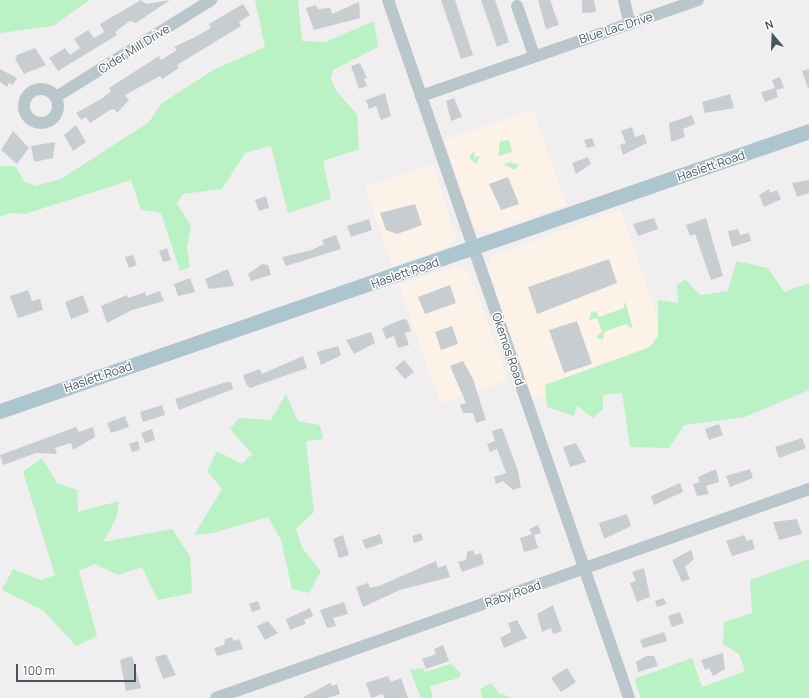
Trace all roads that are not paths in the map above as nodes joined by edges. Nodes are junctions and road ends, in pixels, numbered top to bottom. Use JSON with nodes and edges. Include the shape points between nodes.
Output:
{"nodes":[{"id":1,"x":211,"y":0,"type":"edge"},
{"id":2,"x":388,"y":0,"type":"edge"},
{"id":3,"x":624,"y":0,"type":"edge"},
{"id":4,"x":698,"y":0,"type":"edge"},
{"id":5,"x":517,"y":6,"type":"dead end"},
{"id":6,"x":629,"y":22,"type":"junction"},
{"id":7,"x":534,"y":55,"type":"junction"},
{"id":8,"x":421,"y":96,"type":"junction"},
{"id":9,"x":56,"y":97,"type":"dead end"},
{"id":10,"x":809,"y":131,"type":"edge"},
{"id":11,"x":473,"y":249,"type":"junction"},
{"id":12,"x":0,"y":411,"type":"edge"},
{"id":13,"x":809,"y":489,"type":"edge"},
{"id":14,"x":584,"y":569,"type":"junction"},
{"id":15,"x":216,"y":698,"type":"edge"},
{"id":16,"x":629,"y":698,"type":"edge"}],
"edges":[{"from":1,"to":9,"type":"street","name":"Cider Mill Drive"},
{"from":2,"to":8,"type":"street","name":"Okemos Road"},
{"from":3,"to":6,"type":"street"},
{"from":4,"to":6,"type":"street","name":"Blue Lac Drive"},
{"from":5,"to":7,"type":"street"},
{"from":6,"to":7,"type":"street","name":"Blue Lac Drive"},
{"from":7,"to":8,"type":"street","name":"Blue Lac Drive"},
{"from":8,"to":11,"type":"street","name":"Okemos Road"},
{"from":10,"to":11,"type":"main road","name":"Haslett Road"},
{"from":11,"to":12,"type":"main road","name":"Haslett Road"},
{"from":11,"to":14,"type":"street","name":"Okemos Road"},
{"from":13,"to":14,"type":"street","name":"Raby Road"},
{"from":14,"to":15,"type":"street","name":"Raby Road"},
{"from":14,"to":16,"type":"street","name":"Okemos Road"}]}
